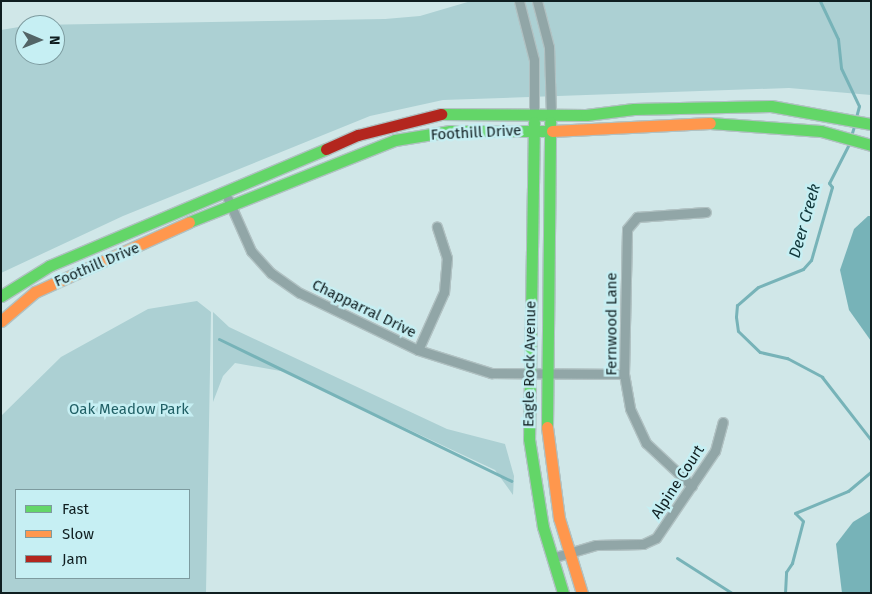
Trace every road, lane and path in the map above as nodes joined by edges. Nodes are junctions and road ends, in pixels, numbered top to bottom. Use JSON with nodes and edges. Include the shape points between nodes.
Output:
{"nodes":[{"id":1,"x":519,"y":1,"type":"edge"},
{"id":2,"x":536,"y":1,"type":"edge"},
{"id":3,"x":534,"y":114,"type":"junction"},
{"id":4,"x":551,"y":114,"type":"junction"},
{"id":5,"x":871,"y":124,"type":"edge"},
{"id":6,"x":534,"y":130,"type":"junction"},
{"id":7,"x":550,"y":131,"type":"junction"},
{"id":8,"x":871,"y":145,"type":"edge"},
{"id":9,"x":225,"y":192,"type":"junction"},
{"id":10,"x":230,"y":204,"type":"junction"},
{"id":11,"x":706,"y":212,"type":"dead end"},
{"id":12,"x":436,"y":227,"type":"dead end"},
{"id":13,"x":1,"y":296,"type":"edge"},
{"id":14,"x":1,"y":321,"type":"edge"},
{"id":15,"x":418,"y":350,"type":"junction"},
{"id":16,"x":530,"y":374,"type":"junction"},
{"id":17,"x":546,"y":374,"type":"junction"},
{"id":18,"x":624,"y":374,"type":"junction"},
{"id":19,"x":723,"y":422,"type":"dead end"},
{"id":20,"x":692,"y":486,"type":"junction"},
{"id":21,"x":568,"y":553,"type":"junction"},
{"id":22,"x":552,"y":558,"type":"junction"},
{"id":23,"x":563,"y":593,"type":"edge"},
{"id":24,"x":582,"y":593,"type":"edge"}],
"edges":[{"from":1,"to":3,"type":"street","via":[[534,60]]},
{"from":2,"to":4,"type":"street","via":[[549,47]]},
{"from":3,"to":4,"type":"street","name":"Foothill Drive"},
{"from":3,"to":6,"type":"street","name":"Eagle Rock Avenue"},
{"from":3,"to":9,"type":"street","name":"Foothill Drive","via":[[436,114],[358,135]]},
{"from":4,"to":5,"type":"street","name":"Foothill Drive","via":[[718,105],[771,106]]},
{"from":4,"to":7,"type":"street","name":"Eagle Rock Avenue"},
{"from":6,"to":7,"type":"street","name":"Foothill Drive"},
{"from":6,"to":10,"type":"street","name":"Foothill Drive","via":[[450,131],[395,140]]},
{"from":6,"to":16,"type":"street","name":"Eagle Rock Avenue"},
{"from":7,"to":8,"type":"street","name":"Foothill Drive","via":[[703,123],[821,131]]},
{"from":7,"to":17,"type":"street","name":"Eagle Rock Avenue"},
{"from":9,"to":10,"type":"street","name":"Chapparral Drive"},
{"from":9,"to":13,"type":"street","name":"Foothill Drive","via":[[49,266]]},
{"from":10,"to":14,"type":"street","name":"Foothill Drive","via":[[35,292]]},
{"from":10,"to":15,"type":"street","name":"Chapparral Drive","via":[[252,251],[271,273],[300,293]]},
{"from":11,"to":18,"type":"street","name":"Fernwood Lane","via":[[637,217],[627,229]]},
{"from":12,"to":15,"type":"street","via":[[447,258],[444,292]]},
{"from":15,"to":16,"type":"street","name":"Chapparral Drive","via":[[468,369]]},
{"from":16,"to":17,"type":"street","name":"Chapparral Drive"},
{"from":16,"to":22,"type":"street","name":"Eagle Rock Avenue","via":[[532,463]]},
{"from":17,"to":18,"type":"street","name":"Chapparral Drive"},
{"from":17,"to":21,"type":"street","name":"Eagle Rock Avenue","via":[[547,447]]},
{"from":18,"to":20,"type":"street","name":"Fernwood Lane","via":[[630,408],[646,443]]},
{"from":19,"to":20,"type":"street","name":"Alpine Court","via":[[715,451]]},
{"from":20,"to":21,"type":"street","name":"Alpine Court","via":[[664,530],[649,542],[608,543]]},
{"from":21,"to":22,"type":"street","name":"Alpine Court"},
{"from":21,"to":24,"type":"street","name":"Eagle Rock Avenue"},
{"from":22,"to":23,"type":"street","name":"Eagle Rock Avenue"}]}
